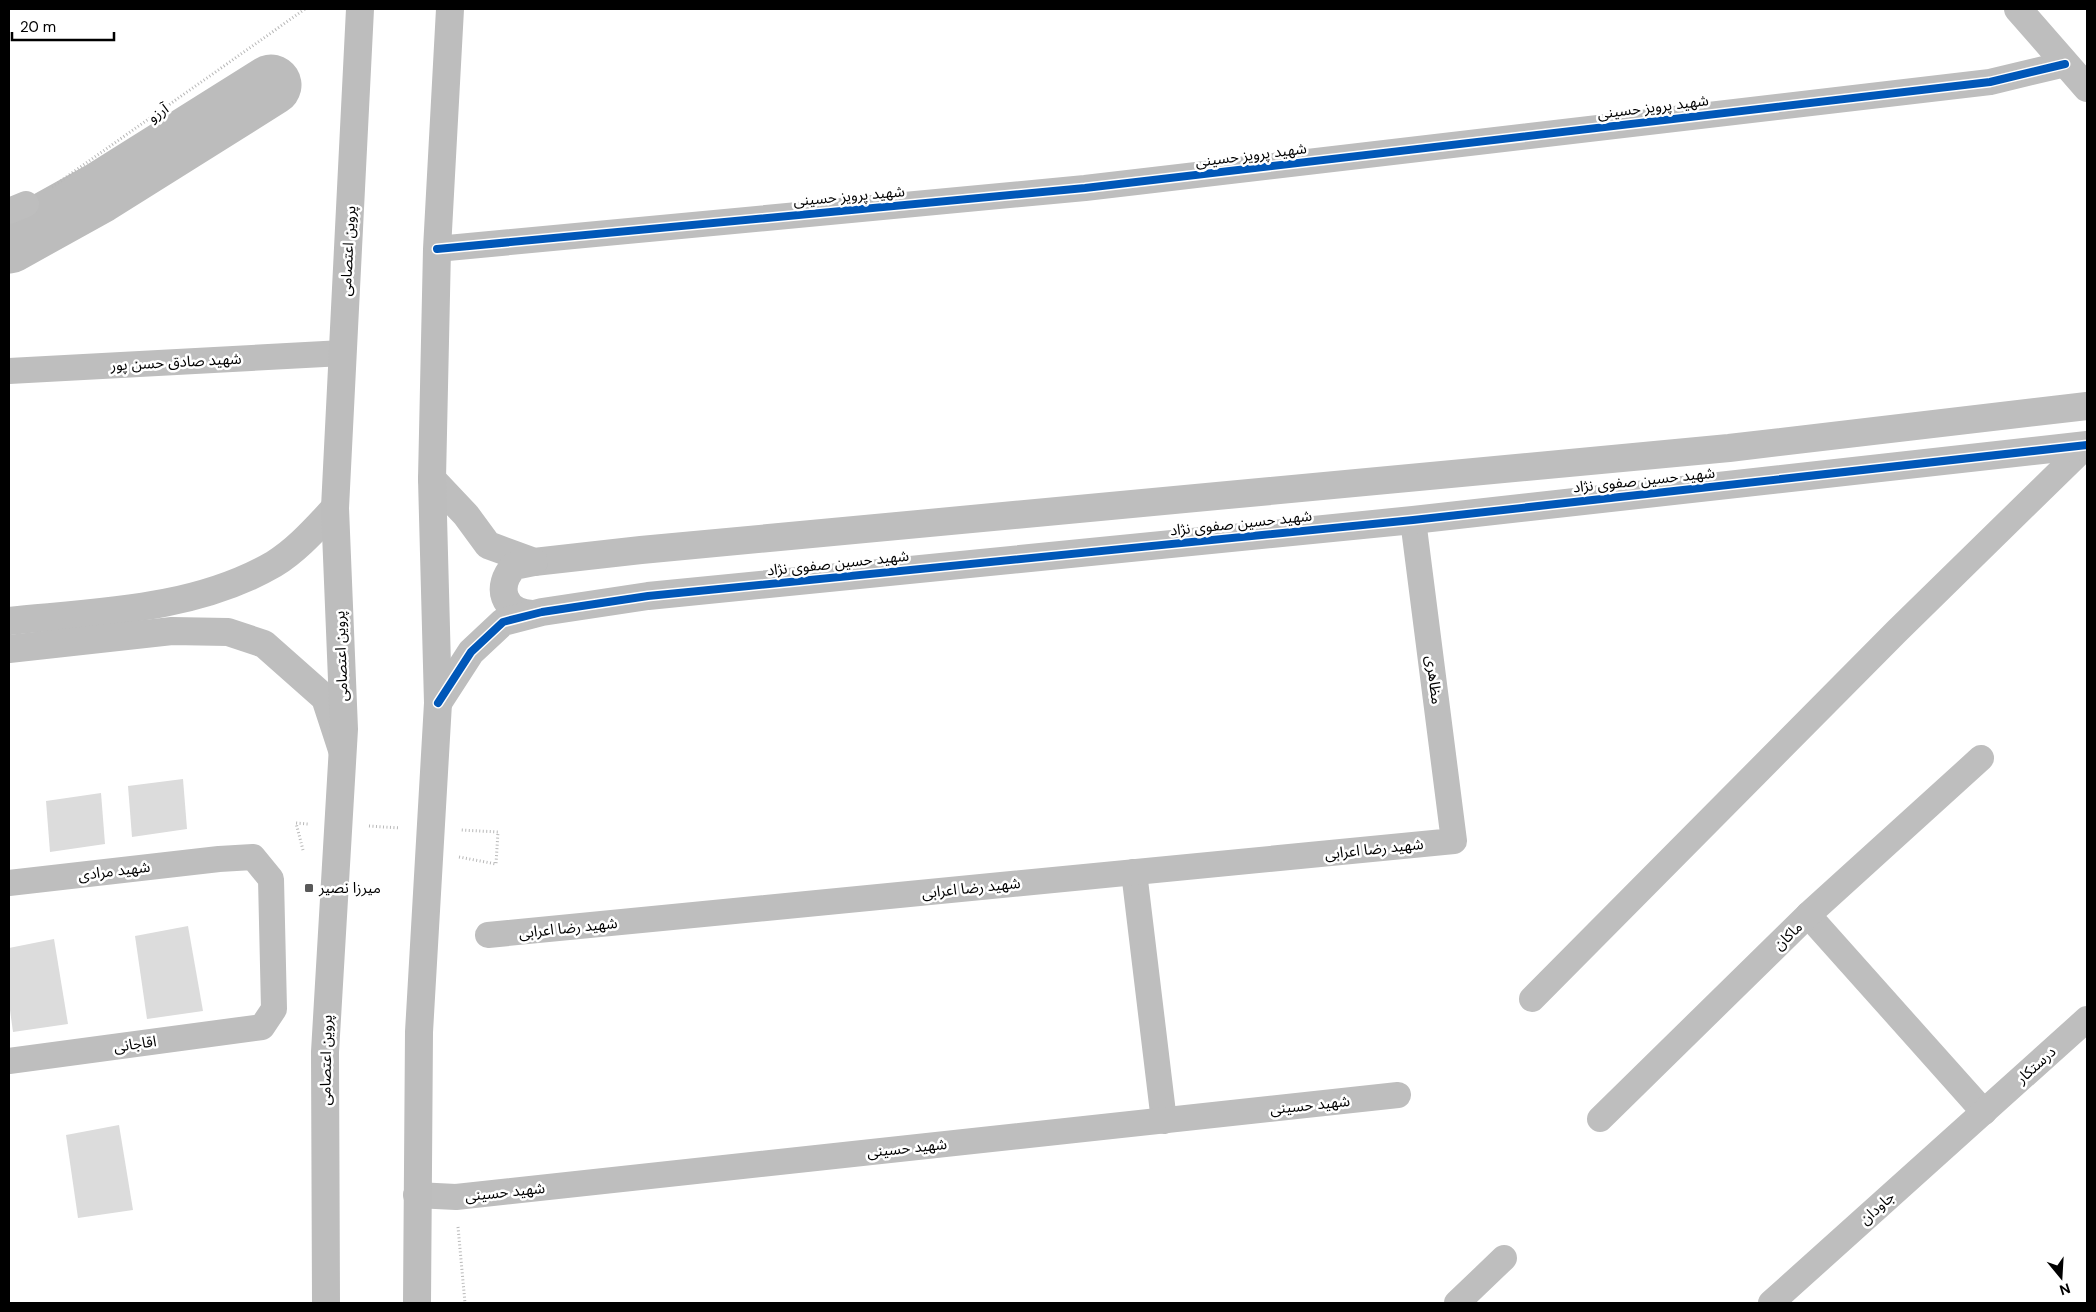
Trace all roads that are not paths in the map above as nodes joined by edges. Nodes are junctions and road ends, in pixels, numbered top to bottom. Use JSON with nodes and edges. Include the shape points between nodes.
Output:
{"nodes":[{"id":1,"x":360,"y":9,"type":"edge"},
{"id":2,"x":450,"y":9,"type":"edge"},
{"id":3,"x":2018,"y":9,"type":"edge"},
{"id":4,"x":2065,"y":64,"type":"junction"},
{"id":5,"x":2087,"y":88,"type":"edge"},
{"id":6,"x":437,"y":249,"type":"junction"},
{"id":7,"x":343,"y":353,"type":"junction"},
{"id":8,"x":9,"y":371,"type":"edge"},
{"id":9,"x":2087,"y":406,"type":"edge"},
{"id":10,"x":2087,"y":444,"type":"edge"},
{"id":11,"x":432,"y":479,"type":"junction"},
{"id":12,"x":335,"y":508,"type":"junction"},
{"id":13,"x":1413,"y":520,"type":"junction"},
{"id":14,"x":534,"y":562,"type":"junction"},
{"id":15,"x":168,"y":601,"type":"junction"},
{"id":16,"x":532,"y":614,"type":"junction"},
{"id":17,"x":9,"y":620,"type":"edge"},
{"id":18,"x":172,"y":631,"type":"junction"},
{"id":19,"x":9,"y":649,"type":"edge"},
{"id":20,"x":438,"y":703,"type":"junction"},
{"id":21,"x":343,"y":754,"type":"junction"},
{"id":22,"x":1981,"y":758,"type":"dead end"},
{"id":23,"x":1454,"y":841,"type":"joint"},
{"id":24,"x":1134,"y":872,"type":"junction"},
{"id":25,"x":9,"y":884,"type":"edge"},
{"id":26,"x":1808,"y":915,"type":"junction"},
{"id":27,"x":488,"y":936,"type":"dead end"},
{"id":28,"x":1532,"y":999,"type":"dead end"},
{"id":29,"x":2087,"y":1019,"type":"edge"},
{"id":30,"x":262,"y":1027,"type":"joint"},
{"id":31,"x":9,"y":1061,"type":"edge"},
{"id":32,"x":1398,"y":1095,"type":"dead end"},
{"id":33,"x":1984,"y":1112,"type":"junction"},
{"id":34,"x":1600,"y":1119,"type":"dead end"},
{"id":35,"x":1164,"y":1121,"type":"junction"},
{"id":36,"x":416,"y":1195,"type":"junction"},
{"id":37,"x":1504,"y":1258,"type":"dead end"},
{"id":38,"x":326,"y":1303,"type":"edge"},
{"id":39,"x":416,"y":1303,"type":"edge"},
{"id":40,"x":1457,"y":1303,"type":"edge"},
{"id":41,"x":1771,"y":1303,"type":"edge"}],
"edges":[{"from":1,"to":7,"type":"main road","name":"پروین اعتصامی"},
{"from":2,"to":6,"type":"main road"},
{"from":3,"to":4,"type":"street"},
{"from":4,"to":5,"type":"street"},
{"from":4,"to":6,"type":"street","name":"شهید پرویز حسینی","via":[[1990,82],[1085,188]]},
{"from":6,"to":11,"type":"main road"},
{"from":7,"to":8,"type":"street","name":"شهید صادق حسن پور"},
{"from":7,"to":12,"type":"main road","name":"پروین اعتصامی"},
{"from":9,"to":14,"type":"street","name":"شهید حسین صفوی نژاد","via":[[1729,448]]},
{"from":10,"to":13,"type":"street","name":"شهید حسین صفوی نژاد"},
{"from":10,"to":28,"type":"street"},
{"from":11,"to":14,"type":"street","name":"شهید حسین صفوی نژاد","via":[[466,515],[488,545]]},
{"from":11,"to":20,"type":"main road"},
{"from":12,"to":15,"type":"street","via":[[303,543],[274,563],[248,577],[202,594]]},
{"from":12,"to":21,"type":"main road","name":"پروین اعتصامی"},
{"from":13,"to":16,"type":"street","name":"شهید حسین صفوی نژاد","via":[[648,596]]},
{"from":13,"to":23,"type":"street","name":"مظاهری"},
{"from":14,"to":16,"type":"street","via":[[514,566],[504,582],[503,592],[513,609],[522,614]]},
{"from":15,"to":17,"type":"street","via":[[135,608]]},
{"from":15,"to":18,"type":"street","via":[[178,603],[184,612],[184,622]]},
{"from":16,"to":20,"type":"street","name":"شهید حسین صفوی نژاد","via":[[503,622],[471,652]]},
{"from":18,"to":19,"type":"street"},
{"from":18,"to":21,"type":"street","via":[[228,632],[264,644],[324,698]]},
{"from":20,"to":36,"type":"main road","via":[[419,1032]]},
{"from":21,"to":38,"type":"main road","name":"پروین اعتصامی","via":[[325,1052]]},
{"from":22,"to":26,"type":"street","name":"ماکان"},
{"from":23,"to":24,"type":"street","name":"شهید رضا اعرابی"},
{"from":24,"to":27,"type":"street","name":"شهید رضا اعرابی"},
{"from":24,"to":35,"type":"street"},
{"from":25,"to":30,"type":"street","name":"شهید مرادی","via":[[219,859],[253,858],[271,879],[274,1009]]},
{"from":26,"to":33,"type":"street"},
{"from":26,"to":34,"type":"street","name":"ماکان"},
{"from":29,"to":33,"type":"street","name":"درستکار"},
{"from":30,"to":31,"type":"street","name":"اقاجانی"},
{"from":32,"to":35,"type":"street","name":"شهید حسینی"},
{"from":33,"to":41,"type":"street","name":"جاودان"},
{"from":35,"to":36,"type":"street","name":"شهید حسینی","via":[[456,1197]]},
{"from":36,"to":39,"type":"main road"},
{"from":37,"to":40,"type":"street"}]}
